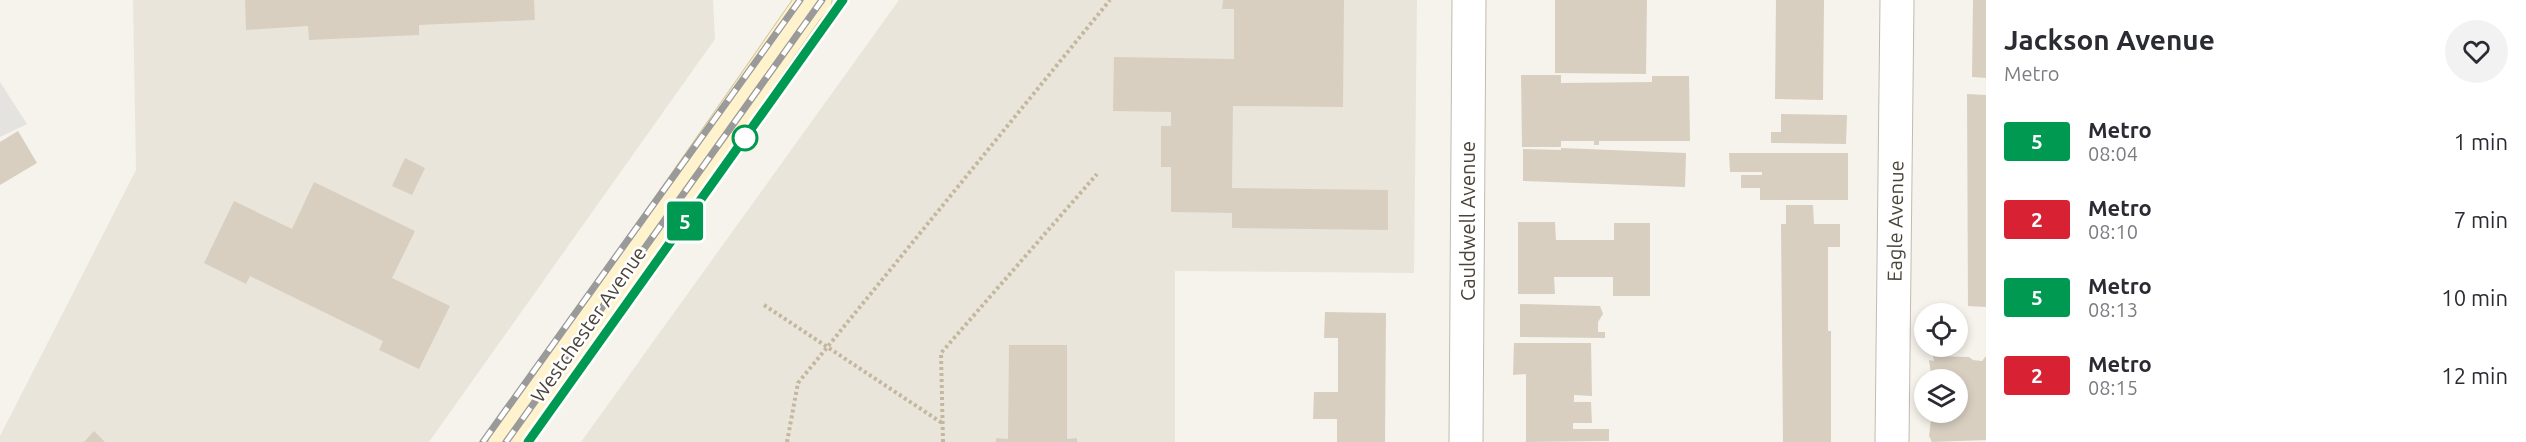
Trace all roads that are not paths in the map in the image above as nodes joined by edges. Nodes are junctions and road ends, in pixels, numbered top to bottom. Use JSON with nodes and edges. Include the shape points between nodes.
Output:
{"nodes":[{"id":1,"x":1468,"y":0,"type":"edge"},
{"id":2,"x":1897,"y":0,"type":"edge"},
{"id":3,"x":808,"y":3,"type":"edge"},
{"id":4,"x":505,"y":442,"type":"edge"},
{"id":5,"x":1466,"y":442,"type":"edge"},
{"id":6,"x":1892,"y":442,"type":"edge"}],
"edges":[{"from":1,"to":5,"type":"street","name":"Cauldwell Avenue"},
{"from":2,"to":6,"type":"street","name":"Eagle Avenue"},
{"from":3,"to":4,"type":"main road","name":"Westchester Avenue"}]}
